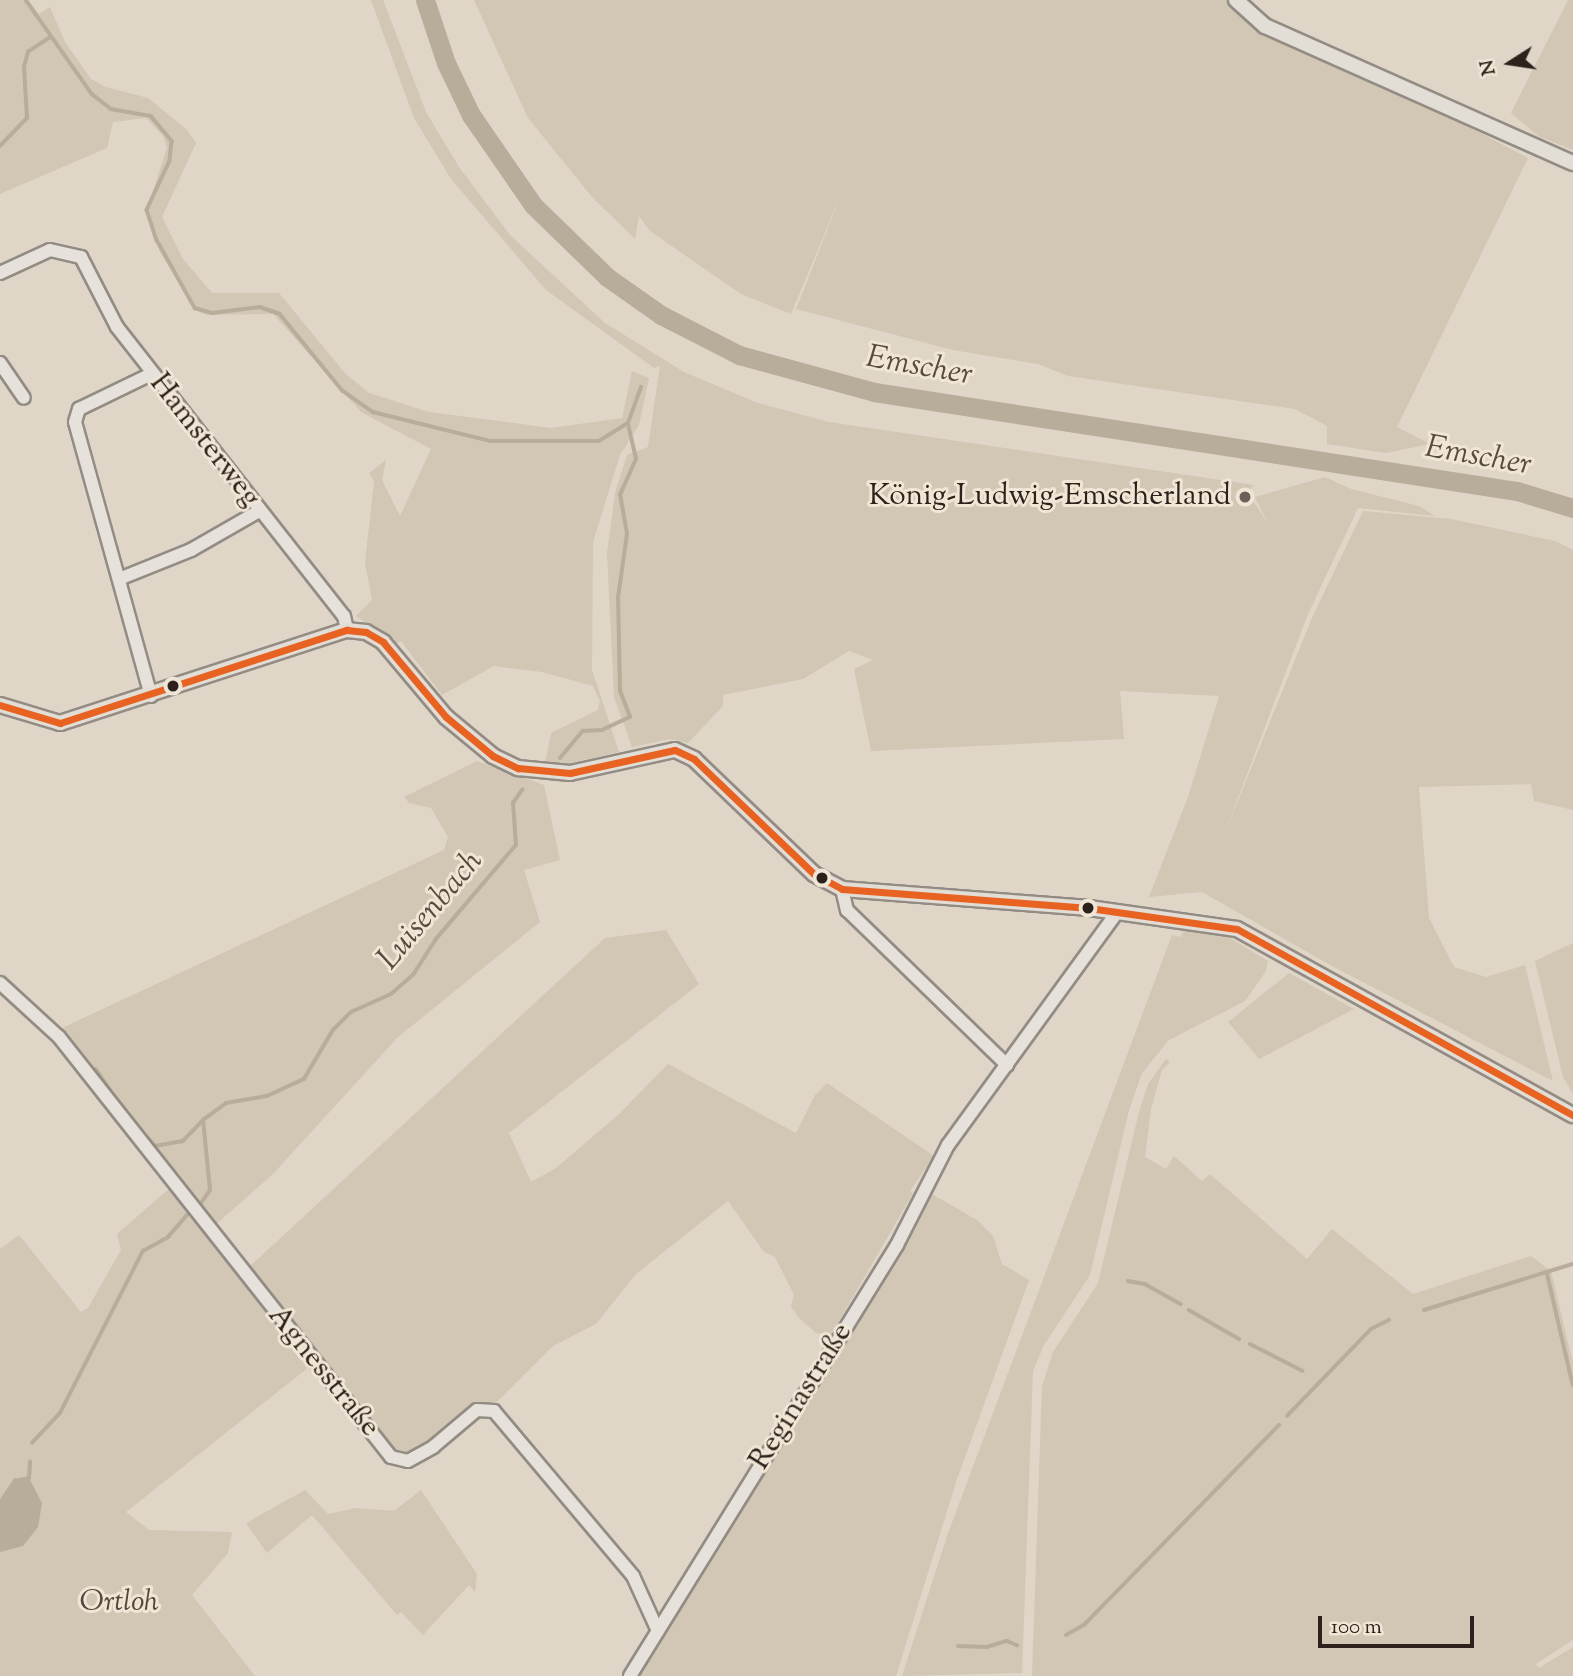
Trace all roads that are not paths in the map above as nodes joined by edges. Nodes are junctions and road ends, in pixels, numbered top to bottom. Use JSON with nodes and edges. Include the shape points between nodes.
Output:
{"nodes":[{"id":1,"x":1236,"y":0,"type":"edge"},
{"id":2,"x":1573,"y":163,"type":"edge"},
{"id":3,"x":0,"y":273,"type":"edge"},
{"id":4,"x":0,"y":363,"type":"edge"},
{"id":5,"x":151,"y":374,"type":"junction"},
{"id":6,"x":24,"y":398,"type":"dead end"},
{"id":7,"x":260,"y":511,"type":"junction"},
{"id":8,"x":119,"y":579,"type":"junction"},
{"id":9,"x":347,"y":630,"type":"junction"},
{"id":10,"x":151,"y":696,"type":"junction"},
{"id":11,"x":0,"y":705,"type":"edge"},
{"id":12,"x":842,"y":889,"type":"junction"},
{"id":13,"x":1117,"y":912,"type":"junction"},
{"id":14,"x":1,"y":987,"type":"edge"},
{"id":15,"x":1007,"y":1065,"type":"junction"},
{"id":16,"x":1573,"y":1115,"type":"edge"},
{"id":17,"x":658,"y":1631,"type":"junction"},
{"id":18,"x":629,"y":1676,"type":"edge"}],
"edges":[{"from":1,"to":2,"type":"main road","via":[[1265,26]]},
{"from":3,"to":5,"type":"street","name":"Hamsterweg","via":[[36,254],[66,251],[81,257],[117,327]]},
{"from":4,"to":6,"type":"street"},
{"from":5,"to":7,"type":"street","name":"Hamsterweg"},
{"from":5,"to":8,"type":"street","via":[[79,409],[75,422]]},
{"from":7,"to":8,"type":"street","via":[[191,550]]},
{"from":7,"to":9,"type":"street","name":"Hamsterweg","via":[[344,616]]},
{"from":8,"to":10,"type":"street"},
{"from":9,"to":10,"type":"main road"},
{"from":9,"to":12,"type":"main road","via":[[366,632],[383,642],[446,718],[493,756],[518,768],[561,774],[665,750],[688,754],[814,874]]},
{"from":10,"to":11,"type":"main road","via":[[60,723]]},
{"from":12,"to":13,"type":"main road"},
{"from":12,"to":15,"type":"street","via":[[847,909]]},
{"from":13,"to":15,"type":"street","name":"Reginastraße"},
{"from":13,"to":16,"type":"main road","via":[[1237,929]]},
{"from":14,"to":17,"type":"street","name":"Agnesstraße","via":[[59,1037],[391,1457],[408,1461],[433,1447],[477,1410],[494,1411],[632,1576]]},
{"from":15,"to":17,"type":"street","name":"Reginastraße","via":[[948,1145],[897,1245]]},
{"from":17,"to":18,"type":"street","name":"Reginastraße"}]}
